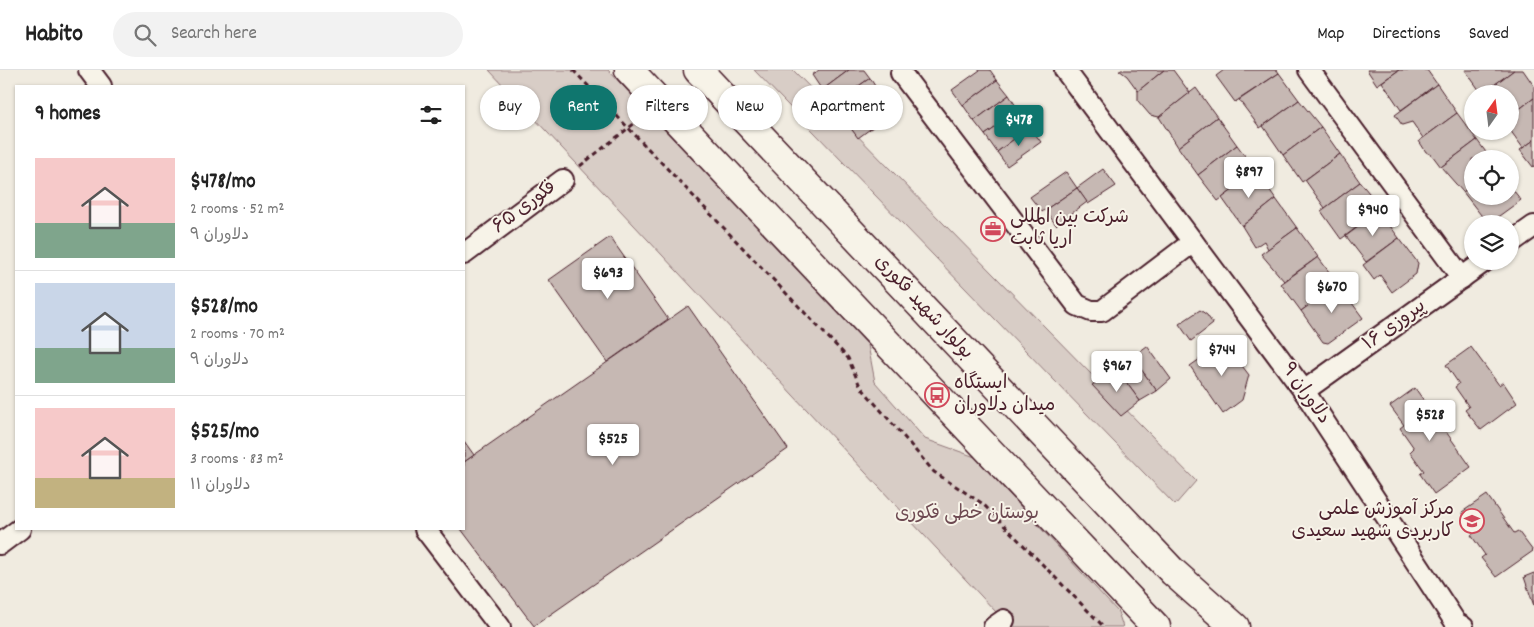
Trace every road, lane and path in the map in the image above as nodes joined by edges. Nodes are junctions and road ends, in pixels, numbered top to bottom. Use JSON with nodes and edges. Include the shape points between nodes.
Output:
{"nodes":[{"id":1,"x":89,"y":70,"type":"edge"},
{"id":2,"x":573,"y":70,"type":"edge"},
{"id":3,"x":628,"y":70,"type":"edge"},
{"id":4,"x":698,"y":70,"type":"edge"},
{"id":5,"x":1065,"y":70,"type":"edge"},
{"id":6,"x":1309,"y":70,"type":"edge"},
{"id":7,"x":901,"y":73,"type":"dead end"},
{"id":8,"x":99,"y":85,"type":"edge"},
{"id":9,"x":643,"y":85,"type":"edge"},
{"id":10,"x":627,"y":127,"type":"edge"},
{"id":11,"x":627,"y":129,"type":"edge"},
{"id":12,"x":630,"y":130,"type":"edge"},
{"id":13,"x":685,"y":130,"type":"edge"},
{"id":14,"x":563,"y":180,"type":"joint"},
{"id":15,"x":1534,"y":226,"type":"edge"},
{"id":16,"x":1519,"y":237,"type":"edge"},
{"id":17,"x":1193,"y":242,"type":"junction"},
{"id":18,"x":465,"y":253,"type":"edge"},
{"id":19,"x":1473,"y":270,"type":"edge"},
{"id":20,"x":1462,"y":278,"type":"junction"},
{"id":21,"x":1304,"y":391,"type":"junction"},
{"id":22,"x":19,"y":530,"type":"edge"},
{"id":23,"x":426,"y":530,"type":"edge"},
{"id":24,"x":0,"y":544,"type":"edge"},
{"id":25,"x":1138,"y":615,"type":"edge"},
{"id":26,"x":500,"y":627,"type":"edge"},
{"id":27,"x":1104,"y":627,"type":"edge"},
{"id":28,"x":1156,"y":627,"type":"edge"},
{"id":29,"x":1236,"y":627,"type":"edge"},
{"id":30,"x":1463,"y":627,"type":"edge"}],
"edges":[{"from":1,"to":8,"type":"street"},
{"from":2,"to":10,"type":"path"},
{"from":3,"to":9,"type":"main road"},
{"from":4,"to":29,"type":"main road","name":"بولوار شهید فکوری","via":[[1173,572]]},
{"from":5,"to":17,"type":"street","name":"دلاوران ۹"},
{"from":6,"to":20,"type":"street"},
{"from":7,"to":17,"type":"street","via":[[1076,306],[1102,311]]},
{"from":11,"to":14,"type":"path"},
{"from":12,"to":27,"type":"path","via":[[848,358],[860,386],[934,472],[983,504]]},
{"from":13,"to":25,"type":"main road"},
{"from":14,"to":18,"type":"street","name":"فکوری ۶۵"},
{"from":15,"to":16,"type":"street"},
{"from":17,"to":21,"type":"street","name":"دلاوران ۹"},
{"from":19,"to":20,"type":"street","name":"پیروزی ۱۶"},
{"from":20,"to":21,"type":"street","name":"پیروزی ۱۶"},
{"from":21,"to":30,"type":"street","name":"دلاوران ۹","via":[[1456,623]]},
{"from":22,"to":24,"type":"street"},
{"from":23,"to":26,"type":"street"},
{"from":25,"to":28,"type":"main road"}]}
